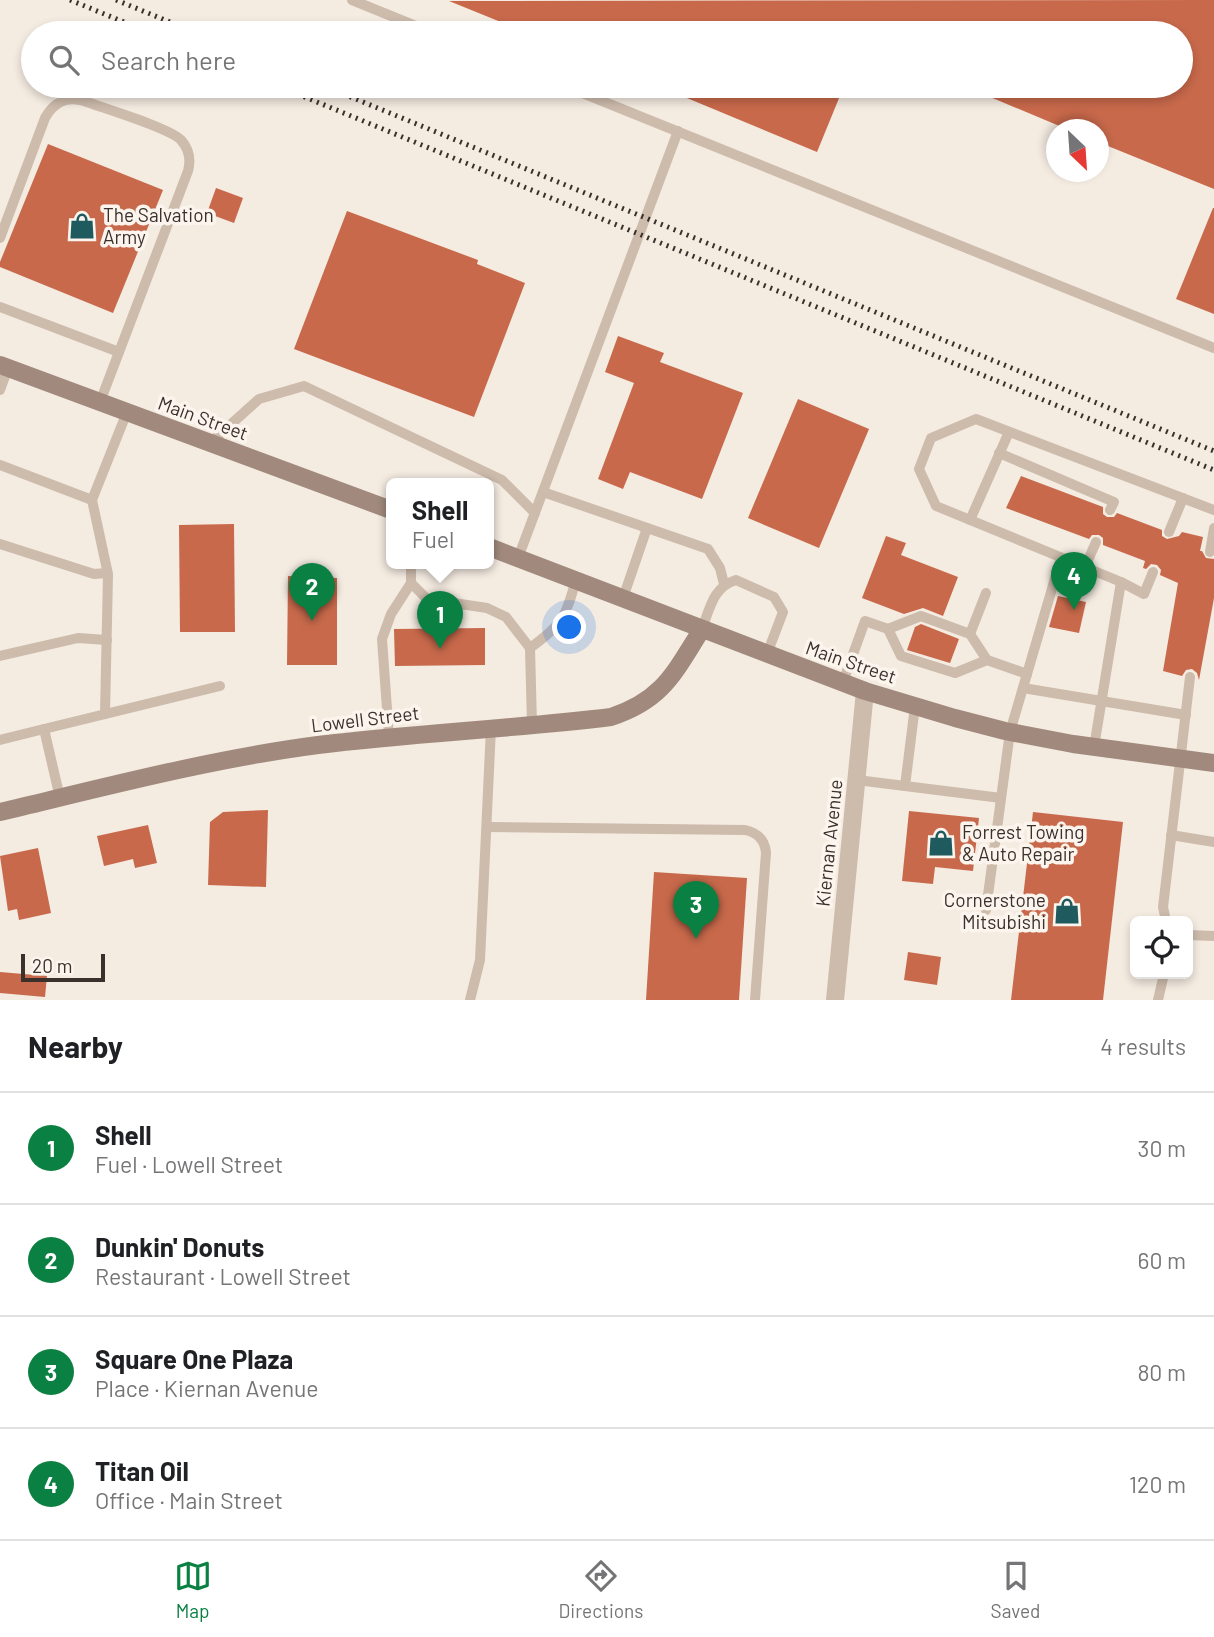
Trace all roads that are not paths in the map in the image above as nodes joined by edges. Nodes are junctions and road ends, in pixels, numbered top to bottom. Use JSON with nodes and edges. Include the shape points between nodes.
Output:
{"nodes":[{"id":1,"x":352,"y":0,"type":"edge"},
{"id":2,"x":404,"y":21,"type":"edge"},
{"id":3,"x":595,"y":98,"type":"edge"},
{"id":4,"x":678,"y":131,"type":"junction"},
{"id":5,"x":0,"y":238,"type":"edge"},
{"id":6,"x":0,"y":307,"type":"edge"},
{"id":7,"x":1214,"y":348,"type":"edge"},
{"id":8,"x":119,"y":352,"type":"junction"},
{"id":9,"x":4,"y":367,"type":"edge"},
{"id":10,"x":0,"y":390,"type":"edge"},
{"id":11,"x":100,"y":402,"type":"junction"},
{"id":12,"x":127,"y":412,"type":"junction"},
{"id":13,"x":1009,"y":432,"type":"junction"},
{"id":14,"x":211,"y":443,"type":"junction"},
{"id":15,"x":999,"y":453,"type":"junction"},
{"id":16,"x":0,"y":465,"type":"edge"},
{"id":17,"x":543,"y":492,"type":"junction"},
{"id":18,"x":1183,"y":498,"type":"junction"},
{"id":19,"x":92,"y":500,"type":"junction"},
{"id":20,"x":386,"y":508,"type":"edge"},
{"id":21,"x":1110,"y":510,"type":"dead end"},
{"id":22,"x":1214,"y":510,"type":"edge"},
{"id":23,"x":535,"y":513,"type":"junction"},
{"id":24,"x":970,"y":520,"type":"junction"},
{"id":25,"x":648,"y":528,"type":"junction"},
{"id":26,"x":1214,"y":528,"type":"edge"},
{"id":27,"x":1169,"y":532,"type":"dead end"},
{"id":28,"x":1096,"y":542,"type":"dead end"},
{"id":29,"x":0,"y":544,"type":"edge"},
{"id":30,"x":494,"y":549,"type":"edge"},
{"id":31,"x":1210,"y":552,"type":"dead end"},
{"id":32,"x":518,"y":558,"type":"junction"},
{"id":33,"x":1061,"y":558,"type":"junction"},
{"id":34,"x":1085,"y":567,"type":"junction"},
{"id":35,"x":411,"y":569,"type":"edge"},
{"id":36,"x":1153,"y":572,"type":"dead end"},
{"id":37,"x":107,"y":573,"type":"junction"},
{"id":38,"x":576,"y":580,"type":"junction"},
{"id":39,"x":1121,"y":582,"type":"junction"},
{"id":40,"x":411,"y":583,"type":"junction"},
{"id":41,"x":724,"y":584,"type":"junction"},
{"id":42,"x":986,"y":593,"type":"dead end"},
{"id":43,"x":623,"y":598,"type":"junction"},
{"id":44,"x":702,"y":629,"type":"junction"},
{"id":45,"x":888,"y":629,"type":"junction"},
{"id":46,"x":970,"y":634,"type":"junction"},
{"id":47,"x":107,"y":640,"type":"junction"},
{"id":48,"x":530,"y":648,"type":"junction"},
{"id":49,"x":768,"y":654,"type":"junction"},
{"id":50,"x":0,"y":656,"type":"edge"},
{"id":51,"x":987,"y":660,"type":"junction"},
{"id":52,"x":1027,"y":674,"type":"junction"},
{"id":53,"x":1190,"y":677,"type":"dead end"},
{"id":54,"x":843,"y":682,"type":"junction"},
{"id":55,"x":220,"y":686,"type":"dead end"},
{"id":56,"x":1023,"y":688,"type":"junction"},
{"id":57,"x":865,"y":691,"type":"junction"},
{"id":58,"x":1101,"y":701,"type":"junction"},
{"id":59,"x":915,"y":706,"type":"junction"},
{"id":60,"x":105,"y":713,"type":"junction"},
{"id":61,"x":1186,"y":716,"type":"junction"},
{"id":62,"x":532,"y":725,"type":"junction"},
{"id":63,"x":491,"y":728,"type":"junction"},
{"id":64,"x":44,"y":729,"type":"junction"},
{"id":65,"x":1010,"y":732,"type":"junction"},
{"id":66,"x":389,"y":737,"type":"junction"},
{"id":67,"x":0,"y":740,"type":"edge"},
{"id":68,"x":1094,"y":747,"type":"junction"},
{"id":69,"x":1180,"y":758,"type":"junction"},
{"id":70,"x":1214,"y":762,"type":"edge"},
{"id":71,"x":857,"y":780,"type":"junction"},
{"id":72,"x":905,"y":786,"type":"junction"},
{"id":73,"x":60,"y":798,"type":"junction"},
{"id":74,"x":1001,"y":798,"type":"junction"},
{"id":75,"x":0,"y":812,"type":"edge"},
{"id":76,"x":488,"y":827,"type":"junction"},
{"id":77,"x":1171,"y":835,"type":"junction"},
{"id":78,"x":1214,"y":842,"type":"edge"},
{"id":79,"x":986,"y":910,"type":"dead end"},
{"id":80,"x":1165,"y":916,"type":"edge"},
{"id":81,"x":1193,"y":935,"type":"edge"},
{"id":82,"x":1214,"y":936,"type":"edge"},
{"id":83,"x":1163,"y":979,"type":"edge"},
{"id":84,"x":470,"y":1000,"type":"edge"},
{"id":85,"x":755,"y":1000,"type":"edge"},
{"id":86,"x":835,"y":1000,"type":"edge"},
{"id":87,"x":1158,"y":1000,"type":"edge"}],
"edges":[{"from":1,"to":2,"type":"lane"},
{"from":3,"to":4,"type":"lane"},
{"from":4,"to":7,"type":"lane"},
{"from":4,"to":17,"type":"lane"},
{"from":5,"to":8,"type":"lane","via":[[46,118],[58,103],[84,101],[182,141],[188,152],[188,171]]},
{"from":6,"to":8,"type":"lane"},
{"from":8,"to":11,"type":"lane"},
{"from":9,"to":10,"type":"lane"},
{"from":9,"to":11,"type":"main road","name":"Main Street"},
{"from":11,"to":12,"type":"main road","name":"Main Street"},
{"from":12,"to":14,"type":"main road","name":"Main Street"},
{"from":12,"to":19,"type":"lane"},
{"from":13,"to":15,"type":"lane"},
{"from":13,"to":18,"type":"lane"},
{"from":13,"to":24,"type":"lane","via":[[976,419],[931,438],[919,469],[936,506]]},
{"from":14,"to":20,"type":"main road","name":"Main Street"},
{"from":14,"to":23,"type":"lane","via":[[259,399],[304,386],[502,480]]},
{"from":15,"to":21,"type":"lane","via":[[1114,502]]},
{"from":15,"to":24,"type":"lane"},
{"from":16,"to":19,"type":"lane"},
{"from":17,"to":23,"type":"lane"},
{"from":17,"to":25,"type":"lane"},
{"from":18,"to":22,"type":"lane"},
{"from":18,"to":27,"type":"lane"},
{"from":19,"to":37,"type":"lane"},
{"from":23,"to":32,"type":"lane"},
{"from":24,"to":33,"type":"lane"},
{"from":25,"to":41,"type":"lane","via":[[708,549]]},
{"from":25,"to":43,"type":"lane"},
{"from":26,"to":31,"type":"lane"},
{"from":28,"to":34,"type":"lane"},
{"from":29,"to":37,"type":"lane","via":[[94,574]]},
{"from":30,"to":32,"type":"main road","name":"Main Street"},
{"from":32,"to":38,"type":"main road","name":"Main Street"},
{"from":33,"to":34,"type":"lane"},
{"from":33,"to":52,"type":"lane"},
{"from":34,"to":39,"type":"lane"},
{"from":35,"to":40,"type":"lane"},
{"from":36,"to":39,"type":"lane","via":[[1144,594]]},
{"from":37,"to":47,"type":"lane"},
{"from":38,"to":43,"type":"main road","name":"Main Street"},
{"from":38,"to":48,"type":"lane","via":[[566,614]]},
{"from":39,"to":58,"type":"lane"},
{"from":40,"to":48,"type":"lane","via":[[427,599],[487,608],[506,617]]},
{"from":40,"to":66,"type":"lane","via":[[391,614],[382,639]]},
{"from":41,"to":44,"type":"lane"},
{"from":41,"to":49,"type":"lane","via":[[736,580],[774,597],[783,612]]},
{"from":42,"to":46,"type":"lane"},
{"from":43,"to":44,"type":"main road","name":"Main Street"},
{"from":44,"to":49,"type":"main road","name":"Main Street"},
{"from":44,"to":62,"type":"main road","name":"Lowell Street","via":[[669,680],[634,709],[611,717]]},
{"from":45,"to":46,"type":"lane","via":[[921,615]]},
{"from":45,"to":51,"type":"lane","via":[[901,656],[955,673]]},
{"from":45,"to":54,"type":"lane","via":[[865,621]]},
{"from":46,"to":51,"type":"lane"},
{"from":47,"to":50,"type":"lane","via":[[78,638]]},
{"from":47,"to":60,"type":"lane"},
{"from":48,"to":62,"type":"lane"},
{"from":49,"to":54,"type":"main road","name":"Main Street"},
{"from":51,"to":52,"type":"lane"},
{"from":52,"to":56,"type":"lane"},
{"from":53,"to":61,"type":"lane"},
{"from":54,"to":57,"type":"main road","name":"Main Street"},
{"from":55,"to":60,"type":"lane"},
{"from":56,"to":58,"type":"lane"},
{"from":56,"to":65,"type":"lane"},
{"from":57,"to":59,"type":"main road","name":"Main Street"},
{"from":57,"to":71,"type":"street","name":"Kiernan Avenue"},
{"from":58,"to":61,"type":"lane"},
{"from":58,"to":68,"type":"lane"},
{"from":59,"to":65,"type":"main road","name":"Main Street"},
{"from":59,"to":72,"type":"lane"},
{"from":60,"to":64,"type":"lane"},
{"from":61,"to":69,"type":"lane"},
{"from":62,"to":63,"type":"main road","name":"Lowell Street"},
{"from":63,"to":66,"type":"main road","name":"Lowell Street"},
{"from":63,"to":76,"type":"lane"},
{"from":64,"to":67,"type":"lane"},
{"from":64,"to":73,"type":"lane"},
{"from":65,"to":68,"type":"main road","name":"Main Street"},
{"from":65,"to":74,"type":"lane"},
{"from":66,"to":73,"type":"main road","name":"Lowell Street","via":[[243,757]]},
{"from":68,"to":69,"type":"main road","name":"Main Street"},
{"from":69,"to":70,"type":"main road","name":"Main Street"},
{"from":69,"to":77,"type":"lane"},
{"from":71,"to":72,"type":"lane"},
{"from":71,"to":86,"type":"street","name":"Kiernan Avenue"},
{"from":72,"to":74,"type":"lane"},
{"from":73,"to":75,"type":"main road","name":"Lowell Street"},
{"from":74,"to":79,"type":"lane"},
{"from":76,"to":84,"type":"lane","via":[[480,960]]},
{"from":76,"to":85,"type":"lane","via":[[754,833],[762,839],[766,853]]},
{"from":77,"to":78,"type":"lane"},
{"from":77,"to":80,"type":"lane"},
{"from":81,"to":82,"type":"lane"},
{"from":83,"to":87,"type":"lane"}]}
